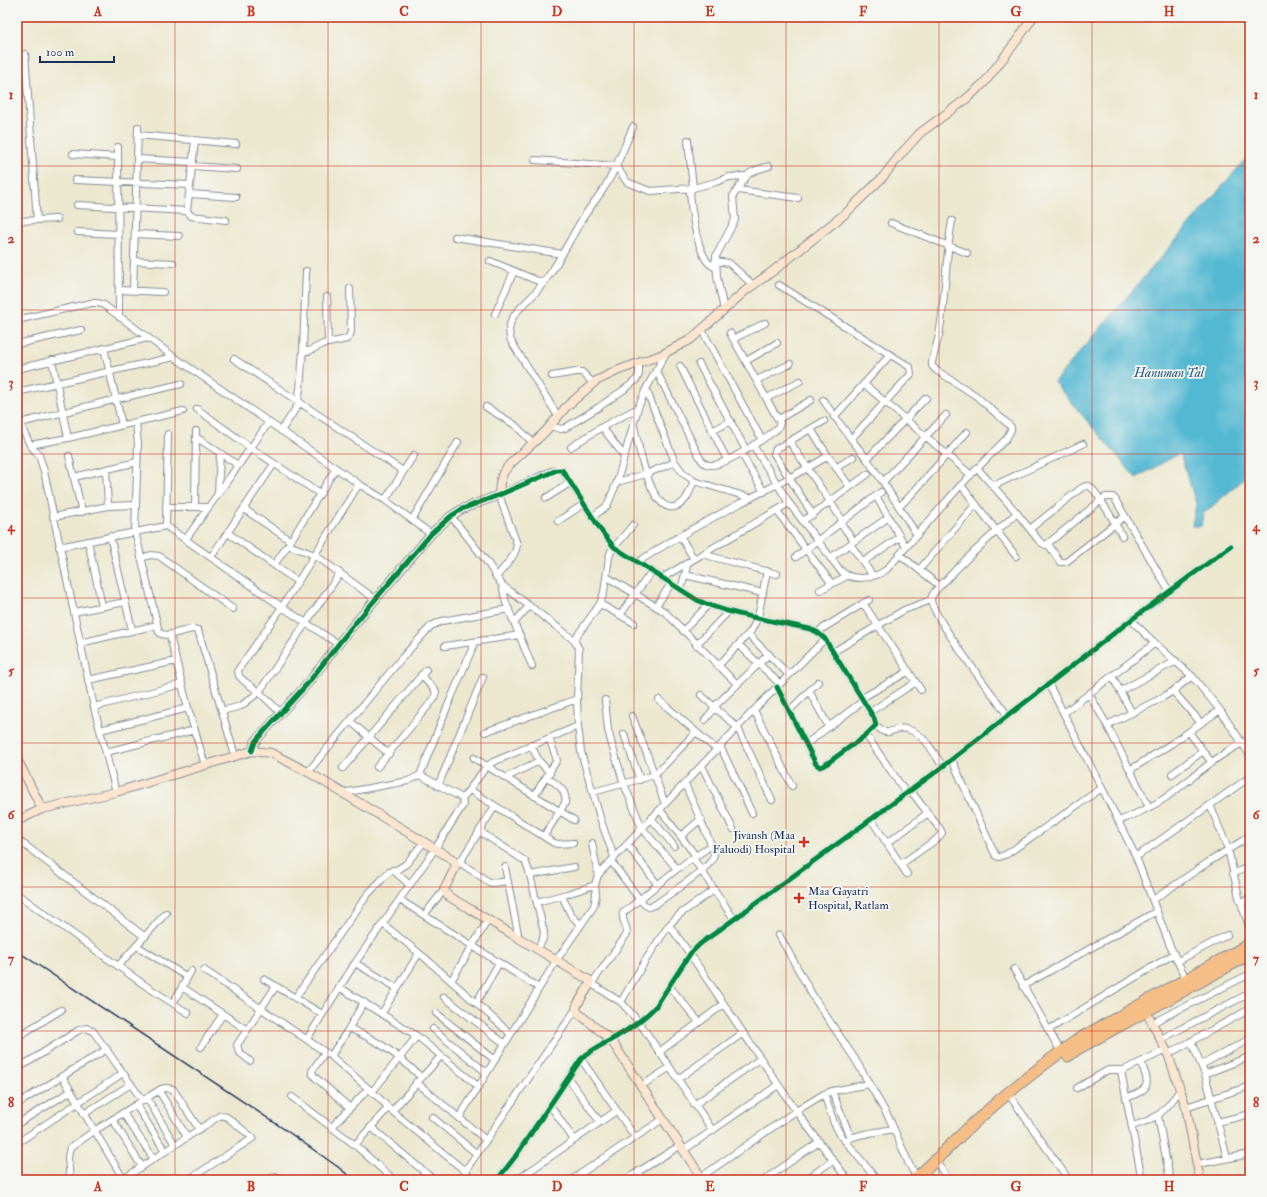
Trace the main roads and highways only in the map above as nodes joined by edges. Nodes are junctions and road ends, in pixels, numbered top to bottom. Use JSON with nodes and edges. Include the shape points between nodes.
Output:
{"nodes":[{"id":1,"x":1250,"y":944,"type":"edge"},
{"id":2,"x":1250,"y":954,"type":"edge"},
{"id":3,"x":1188,"y":984,"type":"junction"},
{"id":4,"x":1144,"y":1007,"type":"junction"},
{"id":5,"x":921,"y":1177,"type":"edge"}],
"edges":[{"from":1,"to":3,"type":"highway"},
{"from":2,"to":3,"type":"highway"},
{"from":3,"to":4,"type":"highway"},
{"from":4,"to":5,"type":"highway","via":[[1035,1080],[989,1118],[939,1166]]},
{"from":4,"to":5,"type":"highway","via":[[1079,1039],[1061,1052],[977,1120]]}]}
